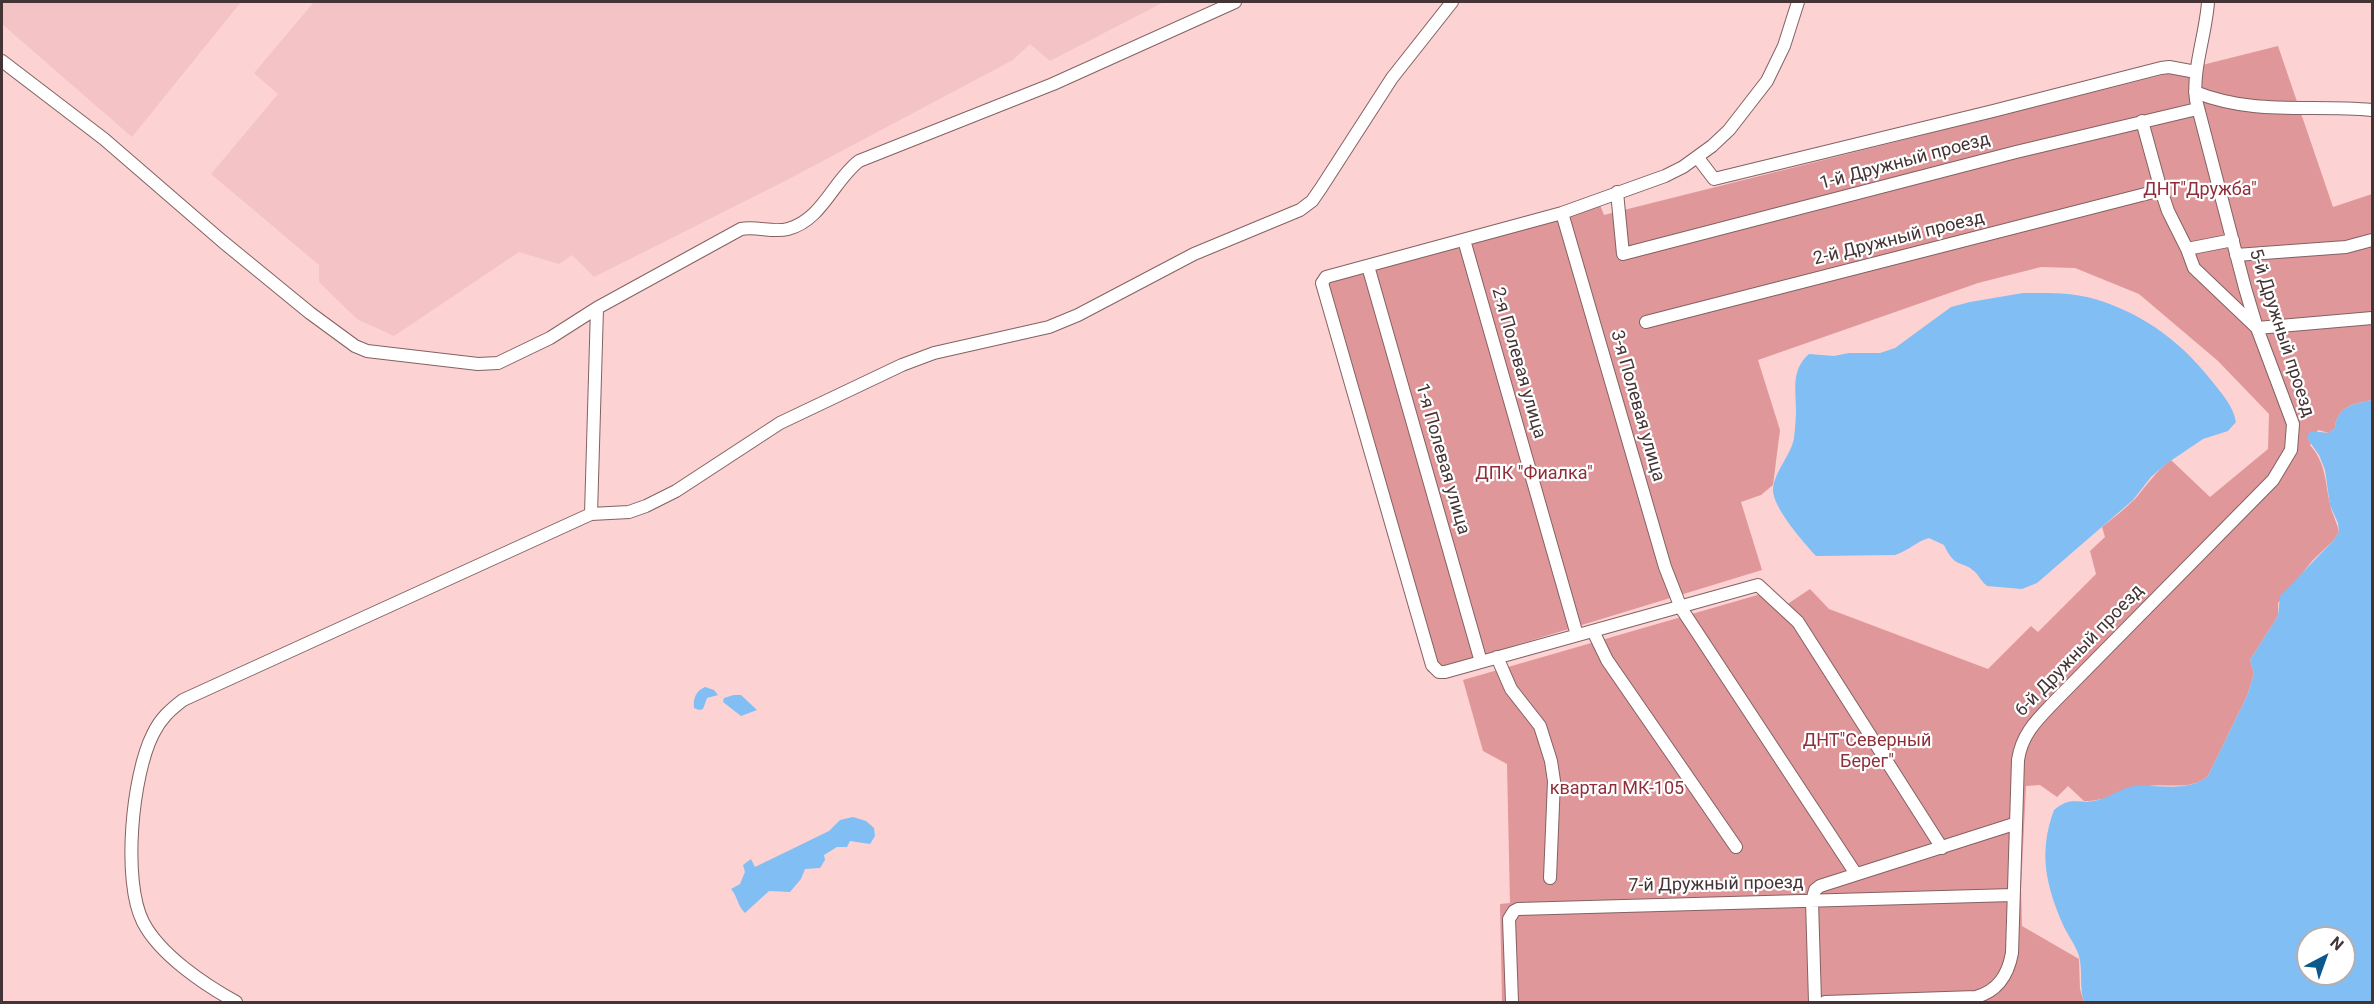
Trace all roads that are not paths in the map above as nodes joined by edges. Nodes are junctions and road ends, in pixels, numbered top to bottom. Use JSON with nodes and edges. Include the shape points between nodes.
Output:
{"nodes":[{"id":1,"x":1235,"y":2,"type":"edge"},
{"id":2,"x":1452,"y":2,"type":"edge"},
{"id":3,"x":1798,"y":2,"type":"edge"},
{"id":4,"x":2208,"y":2,"type":"edge"},
{"id":5,"x":2,"y":61,"type":"edge"},
{"id":6,"x":2196,"y":72,"type":"junction"},
{"id":7,"x":2195,"y":92,"type":"junction"},
{"id":8,"x":2197,"y":109,"type":"junction"},
{"id":9,"x":2373,"y":110,"type":"edge"},
{"id":10,"x":2142,"y":122,"type":"junction"},
{"id":11,"x":1698,"y":158,"type":"junction"},
{"id":12,"x":2161,"y":190,"type":"junction"},
{"id":13,"x":1617,"y":192,"type":"junction"},
{"id":14,"x":1562,"y":213,"type":"junction"},
{"id":15,"x":1464,"y":240,"type":"junction"},
{"id":16,"x":2233,"y":240,"type":"junction"},
{"id":17,"x":2373,"y":240,"type":"edge"},
{"id":18,"x":2187,"y":249,"type":"junction"},
{"id":19,"x":2236,"y":255,"type":"junction"},
{"id":20,"x":1368,"y":266,"type":"junction"},
{"id":21,"x":597,"y":308,"type":"junction"},
{"id":22,"x":2373,"y":318,"type":"edge"},
{"id":23,"x":1646,"y":322,"type":"dead end"},
{"id":24,"x":2257,"y":328,"type":"junction"},
{"id":25,"x":2294,"y":431,"type":"joint"},
{"id":26,"x":591,"y":514,"type":"junction"},
{"id":27,"x":1681,"y":608,"type":"junction"},
{"id":28,"x":1593,"y":631,"type":"junction"},
{"id":29,"x":1577,"y":635,"type":"junction"},
{"id":30,"x":1497,"y":657,"type":"junction"},
{"id":31,"x":1481,"y":662,"type":"junction"},
{"id":32,"x":2014,"y":824,"type":"junction"},
{"id":33,"x":1736,"y":847,"type":"dead end"},
{"id":34,"x":1942,"y":848,"type":"junction"},
{"id":35,"x":1856,"y":874,"type":"junction"},
{"id":36,"x":1550,"y":878,"type":"dead end"},
{"id":37,"x":2013,"y":895,"type":"junction"},
{"id":38,"x":1812,"y":901,"type":"junction"},
{"id":39,"x":236,"y":1002,"type":"edge"},
{"id":40,"x":1512,"y":1002,"type":"edge"},
{"id":41,"x":1815,"y":1002,"type":"edge"},
{"id":42,"x":1825,"y":1002,"type":"edge"}],
"edges":[{"from":1,"to":21,"type":"street","via":[[1053,84],[858,161],[820,207],[797,226],[787,230],[741,229]]},
{"from":2,"to":26,"type":"street","via":[[1392,78],[1317,194],[1300,210],[1194,254],[1049,327],[934,353],[902,365],[780,423],[676,491],[646,506],[629,512]]},
{"from":3,"to":11,"type":"street","via":[[1784,46],[1767,81],[1729,130]]},
{"from":4,"to":6,"type":"street","name":"5-й Дружный проезд"},
{"from":5,"to":21,"type":"street","via":[[104,139],[337,334],[367,351],[498,363],[550,338]]},
{"from":6,"to":7,"type":"street","name":"5-й Дружный проезд"},
{"from":6,"to":11,"type":"street","via":[[2161,68],[1714,179]]},
{"from":7,"to":8,"type":"street","name":"5-й Дружный проезд"},
{"from":7,"to":9,"type":"street","via":[[2243,106]]},
{"from":8,"to":10,"type":"street","name":"1-й Дружный проезд"},
{"from":8,"to":16,"type":"street","name":"5-й Дружный проезд"},
{"from":10,"to":12,"type":"street"},
{"from":10,"to":13,"type":"street","name":"1-й Дружный проезд","via":[[1623,254]]},
{"from":11,"to":13,"type":"street","via":[[1665,176]]},
{"from":12,"to":18,"type":"street"},
{"from":12,"to":23,"type":"street","name":"2-й Дружный проезд"},
{"from":13,"to":14,"type":"street"},
{"from":14,"to":15,"type":"street"},
{"from":14,"to":27,"type":"street","name":"3-я Полевая улица","via":[[1665,567]]},
{"from":15,"to":20,"type":"street"},
{"from":15,"to":29,"type":"street","name":"2-я Полевая улица"},
{"from":16,"to":18,"type":"street"},
{"from":16,"to":19,"type":"street","name":"5-й Дружный проезд"},
{"from":17,"to":19,"type":"street","via":[[2346,247]]},
{"from":18,"to":24,"type":"street","via":[[2197,274]]},
{"from":19,"to":24,"type":"street","name":"5-й Дружный проезд"},
{"from":20,"to":31,"type":"street","name":"1-я Полевая улица"},
{"from":20,"to":31,"type":"street","via":[[1326,277],[1322,283],[1432,665],[1445,672]]},
{"from":21,"to":26,"type":"street"},
{"from":22,"to":24,"type":"street"},
{"from":24,"to":25,"type":"street","name":"5-й Дружный проезд"},
{"from":25,"to":32,"type":"street","name":"6-й Дружный проезд","via":[[2291,450],[2273,480],[2030,727],[2018,760]]},
{"from":26,"to":39,"type":"street","via":[[183,700],[158,724],[145,756],[135,806],[132,855],[136,904],[143,923],[174,958]]},
{"from":27,"to":28,"type":"street"},
{"from":27,"to":34,"type":"street","via":[[1758,585],[1798,622]]},
{"from":27,"to":35,"type":"street","name":"3-я Полевая улица"},
{"from":28,"to":29,"type":"street"},
{"from":28,"to":33,"type":"street","via":[[1607,660]]},
{"from":29,"to":30,"type":"street"},
{"from":30,"to":31,"type":"street"},
{"from":30,"to":36,"type":"street","via":[[1511,689],[1540,726],[1551,761],[1554,781]]},
{"from":32,"to":34,"type":"street"},
{"from":32,"to":37,"type":"street","name":"6-й Дружный проезд"},
{"from":34,"to":35,"type":"street"},
{"from":35,"to":38,"type":"street","via":[[1820,886]]},
{"from":37,"to":38,"type":"street","name":"7-й Дружный проезд"},
{"from":37,"to":42,"type":"street","name":"6-й Дружный проезд","via":[[2012,953],[2002,980],[1988,994],[1976,998]]},
{"from":38,"to":40,"type":"street","name":"7-й Дружный проезд","via":[[1518,909],[1509,919]]},
{"from":38,"to":41,"type":"street"}]}
